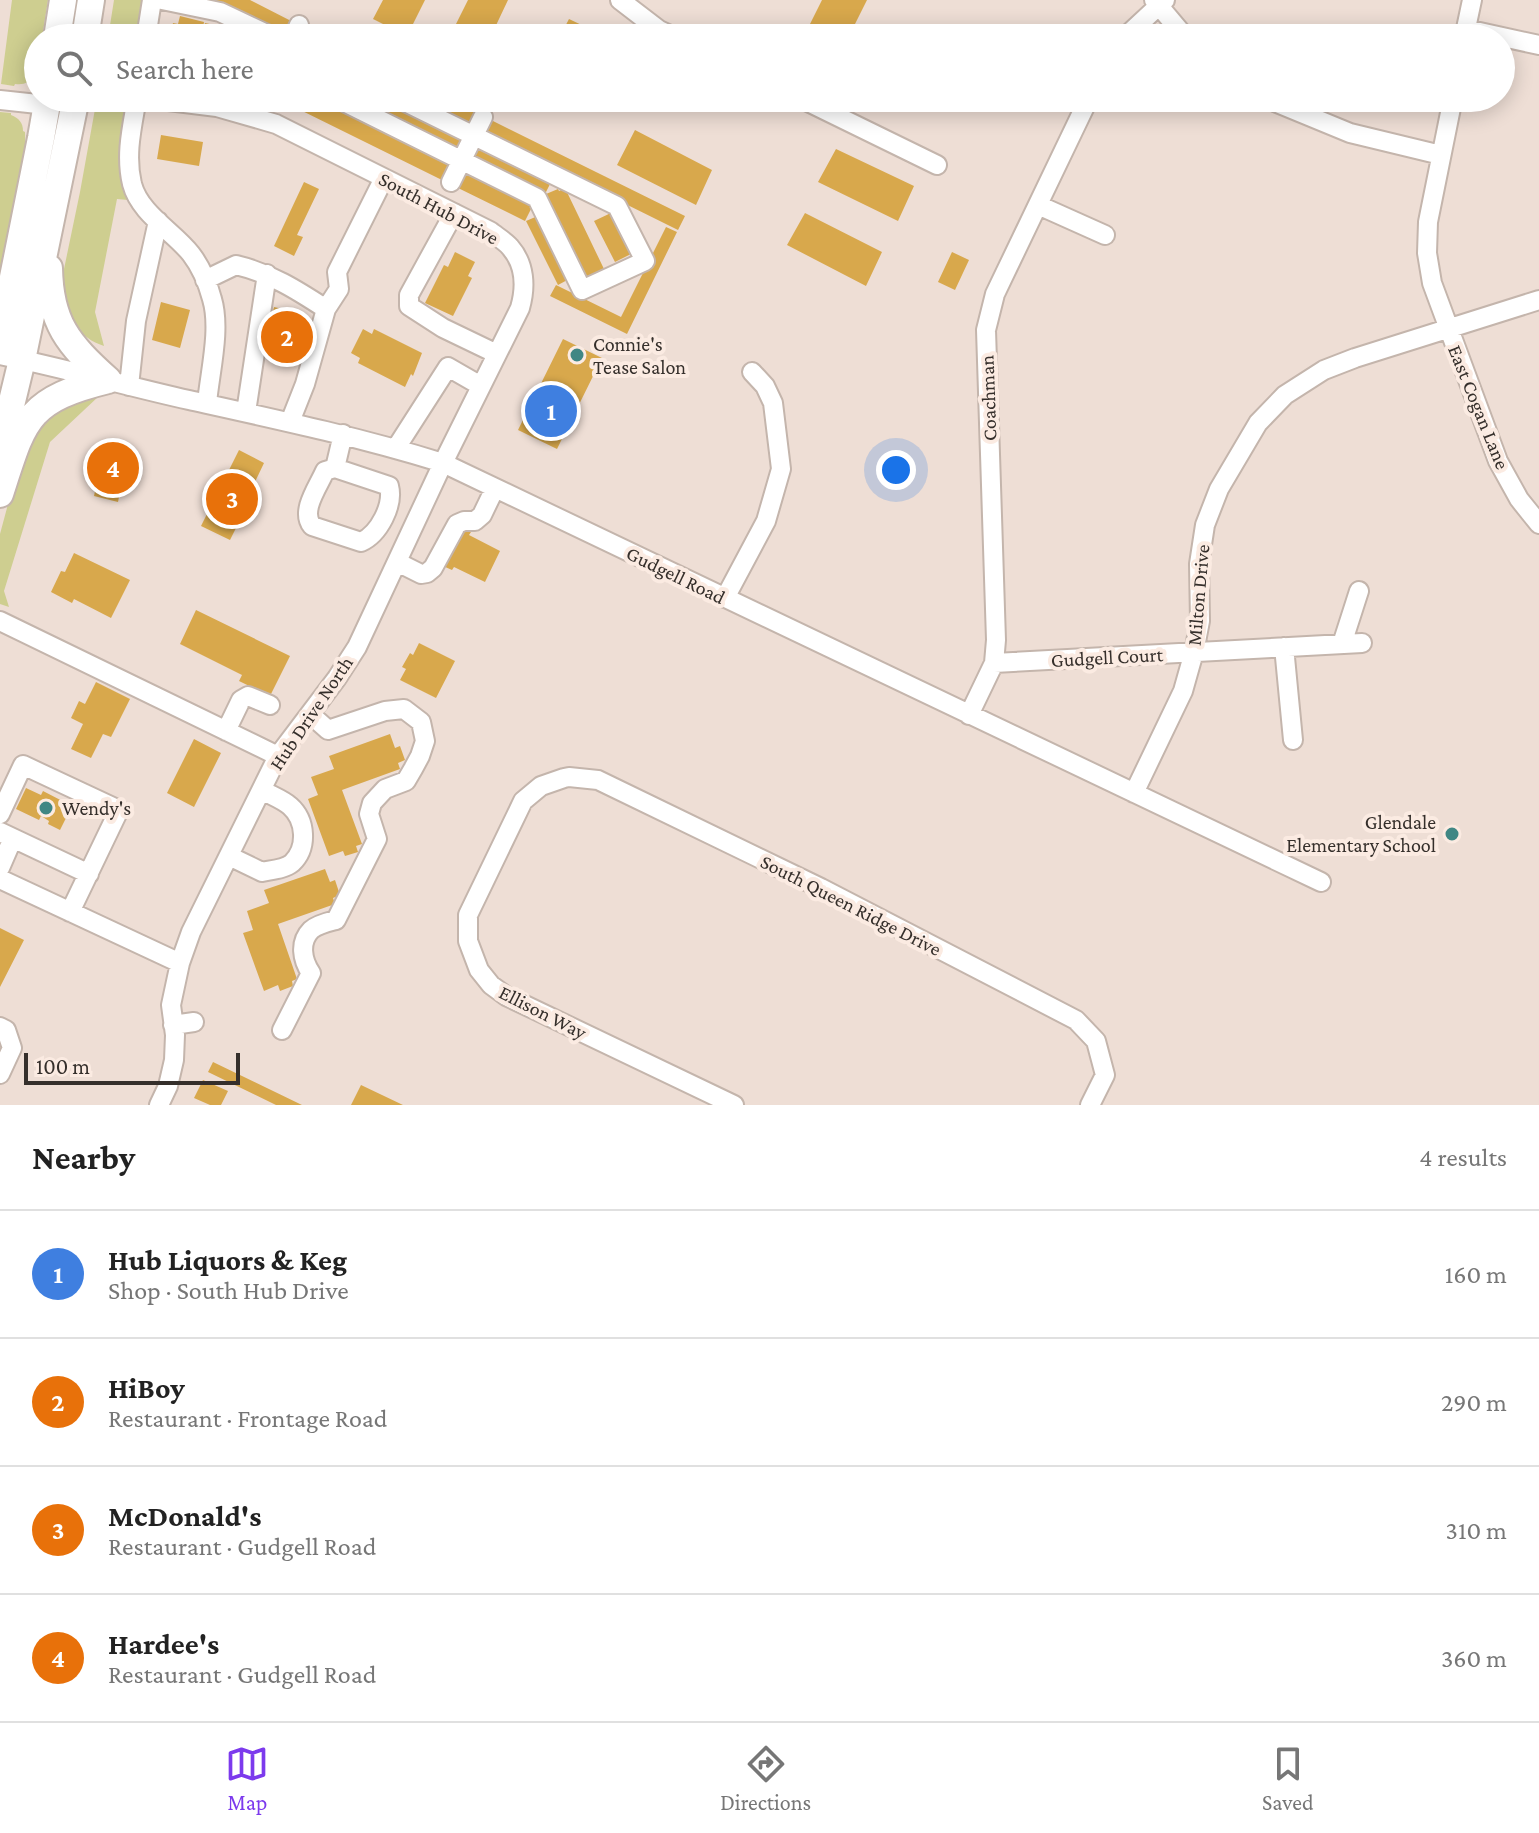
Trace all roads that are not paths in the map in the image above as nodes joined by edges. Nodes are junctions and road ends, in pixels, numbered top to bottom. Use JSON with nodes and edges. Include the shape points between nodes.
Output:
{"nodes":[{"id":1,"x":63,"y":0,"type":"edge"},
{"id":2,"x":91,"y":0,"type":"edge"},
{"id":3,"x":152,"y":0,"type":"edge"},
{"id":4,"x":162,"y":0,"type":"edge"},
{"id":5,"x":620,"y":0,"type":"edge"},
{"id":6,"x":1472,"y":0,"type":"edge"},
{"id":7,"x":1159,"y":2,"type":"edge"},
{"id":8,"x":59,"y":24,"type":"edge"},
{"id":9,"x":87,"y":24,"type":"edge"},
{"id":10,"x":148,"y":24,"type":"edge"},
{"id":11,"x":245,"y":24,"type":"edge"},
{"id":12,"x":651,"y":24,"type":"edge"},
{"id":13,"x":1138,"y":24,"type":"edge"},
{"id":14,"x":1176,"y":24,"type":"edge"},
{"id":15,"x":1467,"y":24,"type":"edge"},
{"id":16,"x":1515,"y":41,"type":"edge"},
{"id":17,"x":1539,"y":45,"type":"edge"},
{"id":18,"x":0,"y":100,"type":"edge"},
{"id":19,"x":24,"y":101,"type":"edge"},
{"id":20,"x":46,"y":112,"type":"edge"},
{"id":21,"x":72,"y":112,"type":"edge"},
{"id":22,"x":135,"y":112,"type":"edge"},
{"id":23,"x":234,"y":112,"type":"edge"},
{"id":24,"x":364,"y":112,"type":"edge"},
{"id":25,"x":425,"y":112,"type":"edge"},
{"id":26,"x":829,"y":112,"type":"edge"},
{"id":27,"x":1082,"y":112,"type":"edge"},
{"id":28,"x":1299,"y":112,"type":"edge"},
{"id":29,"x":1450,"y":112,"type":"edge"},
{"id":30,"x":483,"y":117,"type":"dead end"},
{"id":31,"x":474,"y":136,"type":"junction"},
{"id":32,"x":1441,"y":155,"type":"junction"},
{"id":33,"x":462,"y":160,"type":"junction"},
{"id":34,"x":937,"y":165,"type":"dead end"},
{"id":35,"x":384,"y":178,"type":"junction"},
{"id":36,"x":451,"y":182,"type":"dead end"},
{"id":37,"x":1038,"y":205,"type":"junction"},
{"id":38,"x":454,"y":213,"type":"junction"},
{"id":39,"x":158,"y":221,"type":"junction"},
{"id":40,"x":35,"y":235,"type":"junction"},
{"id":41,"x":1105,"y":235,"type":"dead end"},
{"id":42,"x":267,"y":274,"type":"junction"},
{"id":43,"x":205,"y":280,"type":"junction"},
{"id":44,"x":0,"y":286,"type":"edge"},
{"id":45,"x":1539,"y":300,"type":"edge"},
{"id":46,"x":326,"y":309,"type":"junction"},
{"id":47,"x":1448,"y":329,"type":"junction"},
{"id":48,"x":0,"y":342,"type":"edge"},
{"id":49,"x":497,"y":354,"type":"junction"},
{"id":50,"x":11,"y":357,"type":"edge"},
{"id":51,"x":752,"y":372,"type":"dead end"},
{"id":52,"x":118,"y":383,"type":"junction"},
{"id":53,"x":481,"y":386,"type":"junction"},
{"id":54,"x":207,"y":403,"type":"junction"},
{"id":55,"x":246,"y":412,"type":"junction"},
{"id":56,"x":290,"y":422,"type":"junction"},
{"id":57,"x":343,"y":434,"type":"junction"},
{"id":58,"x":396,"y":448,"type":"junction"},
{"id":59,"x":0,"y":451,"type":"edge"},
{"id":60,"x":443,"y":463,"type":"junction"},
{"id":61,"x":335,"y":468,"type":"junction"},
{"id":62,"x":495,"y":488,"type":"junction"},
{"id":63,"x":0,"y":494,"type":"edge"},
{"id":64,"x":1539,"y":524,"type":"edge"},
{"id":65,"x":397,"y":562,"type":"junction"},
{"id":66,"x":1359,"y":591,"type":"dead end"},
{"id":67,"x":725,"y":598,"type":"junction"},
{"id":68,"x":0,"y":621,"type":"edge"},
{"id":69,"x":1362,"y":643,"type":"dead end"},
{"id":70,"x":1342,"y":644,"type":"junction"},
{"id":71,"x":1284,"y":647,"type":"junction"},
{"id":72,"x":1194,"y":652,"type":"junction"},
{"id":73,"x":994,"y":663,"type":"junction"},
{"id":74,"x":270,"y":705,"type":"dead end"},
{"id":75,"x":310,"y":714,"type":"junction"},
{"id":76,"x":969,"y":715,"type":"junction"},
{"id":77,"x":226,"y":731,"type":"junction"},
{"id":78,"x":1293,"y":740,"type":"dead end"},
{"id":79,"x":278,"y":756,"type":"junction"},
{"id":80,"x":564,"y":778,"type":"joint"},
{"id":81,"x":262,"y":790,"type":"junction"},
{"id":82,"x":1134,"y":793,"type":"junction"},
{"id":83,"x":0,"y":814,"type":"edge"},
{"id":84,"x":7,"y":835,"type":"edge"},
{"id":85,"x":229,"y":856,"type":"junction"},
{"id":86,"x":0,"y":868,"type":"edge"},
{"id":87,"x":89,"y":874,"type":"junction"},
{"id":88,"x":0,"y":879,"type":"edge"},
{"id":89,"x":1321,"y":882,"type":"dead end"},
{"id":90,"x":70,"y":912,"type":"junction"},
{"id":91,"x":180,"y":963,"type":"junction"},
{"id":92,"x":194,"y":1022,"type":"dead end"},
{"id":93,"x":173,"y":1025,"type":"junction"},
{"id":94,"x":0,"y":1027,"type":"edge"},
{"id":95,"x":282,"y":1030,"type":"dead end"},
{"id":96,"x":0,"y":1074,"type":"edge"},
{"id":97,"x":159,"y":1105,"type":"edge"},
{"id":98,"x":734,"y":1105,"type":"edge"},
{"id":99,"x":1090,"y":1105,"type":"edge"}],
"edges":[{"from":1,"to":8,"type":"highway"},
{"from":2,"to":9,"type":"highway"},
{"from":3,"to":10,"type":"street"},
{"from":4,"to":11,"type":"street","via":[[220,12]]},
{"from":5,"to":12,"type":"street"},
{"from":6,"to":15,"type":"street"},
{"from":7,"to":13,"type":"street"},
{"from":7,"to":14,"type":"street"},
{"from":16,"to":17,"type":"street"},
{"from":18,"to":19,"type":"street"},
{"from":20,"to":40,"type":"highway"},
{"from":21,"to":40,"type":"highway"},
{"from":22,"to":39,"type":"street","via":[[128,154],[133,187]]},
{"from":23,"to":35,"type":"street","name":"South Hub Drive","via":[[276,124]]},
{"from":24,"to":33,"type":"street"},
{"from":25,"to":31,"type":"street"},
{"from":26,"to":34,"type":"street"},
{"from":27,"to":37,"type":"street","name":"Coachman"},
{"from":28,"to":32,"type":"street","via":[[1350,133]]},
{"from":29,"to":32,"type":"street","name":"East Cogan Lane"},
{"from":30,"to":31,"type":"street"},
{"from":31,"to":33,"type":"street"},
{"from":31,"to":33,"type":"street","via":[[617,206],[645,261],[582,290],[537,198]]},
{"from":32,"to":47,"type":"street","name":"East Cogan Lane","via":[[1427,253]]},
{"from":33,"to":36,"type":"street"},
{"from":35,"to":38,"type":"street","name":"South Hub Drive"},
{"from":35,"to":46,"type":"street","via":[[337,272],[339,289]]},
{"from":37,"to":41,"type":"street"},
{"from":37,"to":73,"type":"street","name":"Coachman","via":[[995,294],[986,330]]},
{"from":38,"to":49,"type":"street","name":"South Hub Drive","via":[[490,231],[520,263],[524,294]]},
{"from":38,"to":49,"type":"street","via":[[409,295],[409,306]]},
{"from":39,"to":43,"type":"street","via":[[191,253]]},
{"from":39,"to":52,"type":"street"},
{"from":40,"to":44,"type":"highway"},
{"from":40,"to":48,"type":"highway"},
{"from":40,"to":50,"type":"highway"},
{"from":40,"to":52,"type":"highway","via":[[61,327],[86,360]]},
{"from":42,"to":43,"type":"street","via":[[236,265]]},
{"from":42,"to":46,"type":"street"},
{"from":42,"to":55,"type":"street"},
{"from":43,"to":54,"type":"street","via":[[216,321]]},
{"from":45,"to":47,"type":"street","name":"Milton Drive"},
{"from":46,"to":56,"type":"street"},
{"from":47,"to":64,"type":"street","name":"East Cogan Lane","via":[[1498,461]]},
{"from":47,"to":72,"type":"street","name":"Milton Drive","via":[[1324,370],[1285,395],[1258,423],[1219,489],[1205,525]]},
{"from":49,"to":53,"type":"street","name":"South Hub Drive"},
{"from":50,"to":52,"type":"street","name":"Gudgell Road"},
{"from":50,"to":59,"type":"highway"},
{"from":51,"to":67,"type":"street","via":[[773,403],[781,469],[766,521]]},
{"from":52,"to":54,"type":"street","name":"Gudgell Road"},
{"from":52,"to":63,"type":"highway","via":[[86,385],[42,405],[17,442]]},
{"from":53,"to":58,"type":"street","via":[[448,367]]},
{"from":53,"to":60,"type":"street","name":"South Hub Drive"},
{"from":54,"to":55,"type":"street","name":"Gudgell Road"},
{"from":55,"to":56,"type":"street","name":"Gudgell Road"},
{"from":56,"to":57,"type":"street","name":"Gudgell Road"},
{"from":57,"to":58,"type":"street","name":"Gudgell Road"},
{"from":57,"to":61,"type":"street"},
{"from":58,"to":60,"type":"street","name":"Gudgell Road"},
{"from":60,"to":62,"type":"street","name":"Gudgell Road"},
{"from":60,"to":65,"type":"street","name":"Hub Drive North"},
{"from":61,"to":61,"type":"street","via":[[389,486],[388,507],[361,542],[307,521],[325,471]]},
{"from":62,"to":65,"type":"street","via":[[482,515],[457,524],[427,573]]},
{"from":62,"to":67,"type":"street","name":"Gudgell Road"},
{"from":65,"to":75,"type":"street","name":"Hub Drive North","via":[[357,647]]},
{"from":66,"to":70,"type":"street"},
{"from":67,"to":76,"type":"street","name":"Gudgell Road"},
{"from":68,"to":77,"type":"street"},
{"from":69,"to":70,"type":"street","name":"Gudgell Court"},
{"from":70,"to":71,"type":"street","name":"Gudgell Court"},
{"from":71,"to":72,"type":"street","name":"Gudgell Court"},
{"from":71,"to":78,"type":"street"},
{"from":72,"to":73,"type":"street","name":"Gudgell Court"},
{"from":72,"to":82,"type":"street","name":"Milton Drive","via":[[1183,691]]},
{"from":73,"to":76,"type":"street","name":"Coachman"},
{"from":74,"to":77,"type":"street","via":[[245,696]]},
{"from":75,"to":79,"type":"street","name":"Hub Drive North"},
{"from":75,"to":95,"type":"street","via":[[328,730],[404,709],[421,722],[425,741],[406,781],[385,789],[372,803],[369,814],[377,839],[336,920],[313,928],[306,937],[304,959],[311,973]]},
{"from":76,"to":82,"type":"street","name":"Gudgell Road"},
{"from":77,"to":79,"type":"street"},
{"from":79,"to":81,"type":"street","name":"Hub Drive North"},
{"from":80,"to":98,"type":"street","name":"Ellison Way","via":[[541,786],[523,801],[468,915],[468,941],[479,970],[506,996]]},
{"from":80,"to":99,"type":"street","name":"South Queen Ridge Drive","via":[[598,780],[1076,1020],[1096,1041],[1105,1075]]},
{"from":81,"to":85,"type":"street","name":"Hub Drive North"},
{"from":81,"to":85,"type":"street","via":[[298,816],[303,845],[293,862],[262,872]]},
{"from":82,"to":89,"type":"street","name":"Gudgell Road"},
{"from":83,"to":87,"type":"street","via":[[23,765],[119,810]]},
{"from":84,"to":86,"type":"street"},
{"from":84,"to":87,"type":"street"},
{"from":85,"to":91,"type":"street","name":"Hub Drive North"},
{"from":87,"to":90,"type":"street"},
{"from":88,"to":90,"type":"street"},
{"from":90,"to":91,"type":"street"},
{"from":91,"to":93,"type":"street","name":"Hub Drive North","via":[[171,1005]]},
{"from":92,"to":93,"type":"street"},
{"from":93,"to":97,"type":"street","name":"Hub Drive North","via":[[174,1060]]},
{"from":94,"to":96,"type":"street","via":[[12,1048]]}]}
